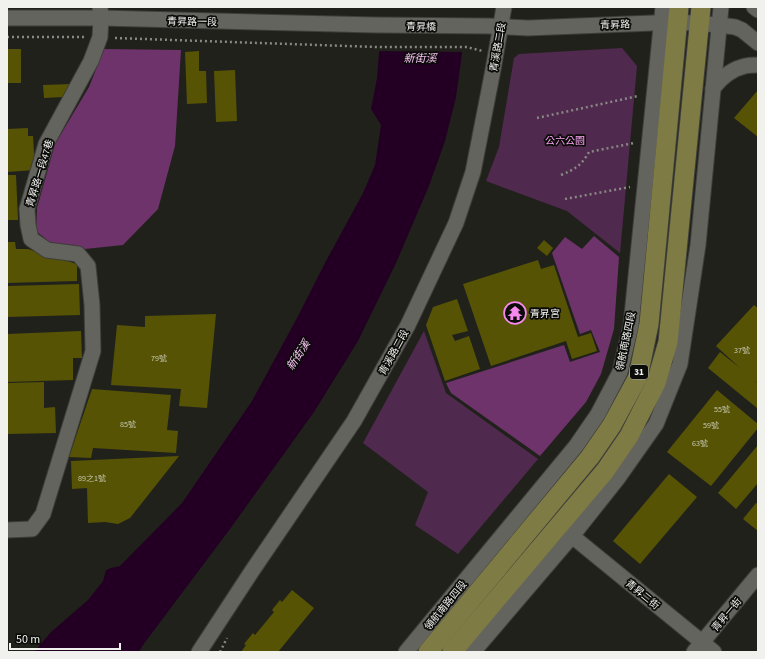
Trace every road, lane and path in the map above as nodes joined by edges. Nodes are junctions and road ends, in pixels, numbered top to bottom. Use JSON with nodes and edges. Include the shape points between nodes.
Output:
{"nodes":[{"id":1,"x":663,"y":7,"type":"edge"},
{"id":2,"x":721,"y":7,"type":"edge"},
{"id":3,"x":754,"y":7,"type":"edge"},
{"id":4,"x":758,"y":10,"type":"edge"},
{"id":5,"x":101,"y":13,"type":"edge"},
{"id":6,"x":700,"y":15,"type":"edge"},
{"id":7,"x":502,"y":16,"type":"edge"},
{"id":8,"x":673,"y":17,"type":"edge"},
{"id":9,"x":7,"y":18,"type":"edge"},
{"id":10,"x":376,"y":25,"type":"joint"},
{"id":11,"x":719,"y":25,"type":"junction"},
{"id":12,"x":466,"y":26,"type":"joint"},
{"id":13,"x":7,"y":37,"type":"edge"},
{"id":14,"x":100,"y":38,"type":"junction"},
{"id":15,"x":758,"y":43,"type":"edge"},
{"id":16,"x":484,"y":51,"type":"dead end"},
{"id":17,"x":758,"y":65,"type":"edge"},
{"id":18,"x":713,"y":88,"type":"junction"},
{"id":19,"x":638,"y":96,"type":"dead end"},
{"id":20,"x":537,"y":118,"type":"dead end"},
{"id":21,"x":634,"y":143,"type":"dead end"},
{"id":22,"x":561,"y":175,"type":"dead end"},
{"id":23,"x":630,"y":187,"type":"dead end"},
{"id":24,"x":682,"y":195,"type":"junction"},
{"id":25,"x":565,"y":199,"type":"dead end"},
{"id":26,"x":693,"y":275,"type":"junction"},
{"id":27,"x":7,"y":530,"type":"edge"},
{"id":28,"x":572,"y":536,"type":"junction"},
{"id":29,"x":758,"y":575,"type":"edge"},
{"id":30,"x":698,"y":647,"type":"edge"},
{"id":31,"x":199,"y":652,"type":"edge"},
{"id":32,"x":406,"y":652,"type":"edge"},
{"id":33,"x":428,"y":652,"type":"edge"},
{"id":34,"x":452,"y":652,"type":"edge"},
{"id":35,"x":473,"y":652,"type":"edge"},
{"id":36,"x":714,"y":652,"type":"edge"}],
"edges":[{"from":1,"to":8,"type":"street","name":"領航南路四段","number":"31"},
{"from":2,"to":11,"type":"street"},
{"from":3,"to":4,"type":"street"},
{"from":5,"to":9,"type":"street","name":"青昇路一段"},
{"from":5,"to":10,"type":"street","name":"青昇路一段"},
{"from":5,"to":14,"type":"street","name":"青昇路一段47巷"},
{"from":6,"to":8,"type":"street","name":"青昇路"},
{"from":6,"to":11,"type":"street","name":"青昇路"},
{"from":6,"to":24,"type":"main road","number":"31"},
{"from":7,"to":8,"type":"street","name":"青昇路","via":[[528,28]]},
{"from":7,"to":12,"type":"street","name":"青昇路"},
{"from":7,"to":31,"type":"street","name":"青溪路二段","via":[[473,172],[456,223],[408,326],[354,421]]},
{"from":8,"to":32,"type":"street","name":"領航南路四段","number":"31","via":[[631,324],[620,372],[598,414],[576,446]]},
{"from":8,"to":33,"type":"main road","name":"領航南路四段","number":"31","via":[[649,324],[638,377],[612,425],[590,458]]},
{"from":10,"to":12,"type":"street","name":"青昇橋"},
{"from":11,"to":15,"type":"street","name":"青昇路","via":[[742,30]]},
{"from":11,"to":18,"type":"street"},
{"from":13,"to":14,"type":"path"},
{"from":14,"to":16,"type":"path","via":[[466,48]]},
{"from":14,"to":27,"type":"street","name":"青昇路一段47巷","via":[[91,61],[46,144],[26,209],[31,239],[47,250],[78,254],[88,266],[93,351],[43,514],[32,529]]},
{"from":17,"to":18,"type":"street","via":[[744,66],[728,73]]},
{"from":18,"to":26,"type":"street"},
{"from":19,"to":20,"type":"path"},
{"from":21,"to":22,"type":"path","via":[[589,152],[575,169]]},
{"from":23,"to":25,"type":"path"},
{"from":24,"to":26,"type":"street"},
{"from":24,"to":34,"type":"main road","number":"31","via":[[668,342],[656,382],[629,436],[605,471]]},
{"from":26,"to":28,"type":"street","via":[[680,364],[656,424]]},
{"from":28,"to":30,"type":"street","name":"青昇二街"},
{"from":28,"to":35,"type":"street"},
{"from":29,"to":30,"type":"street","name":"青昇一街"},
{"from":30,"to":36,"type":"street","name":"青昇二街"}]}
